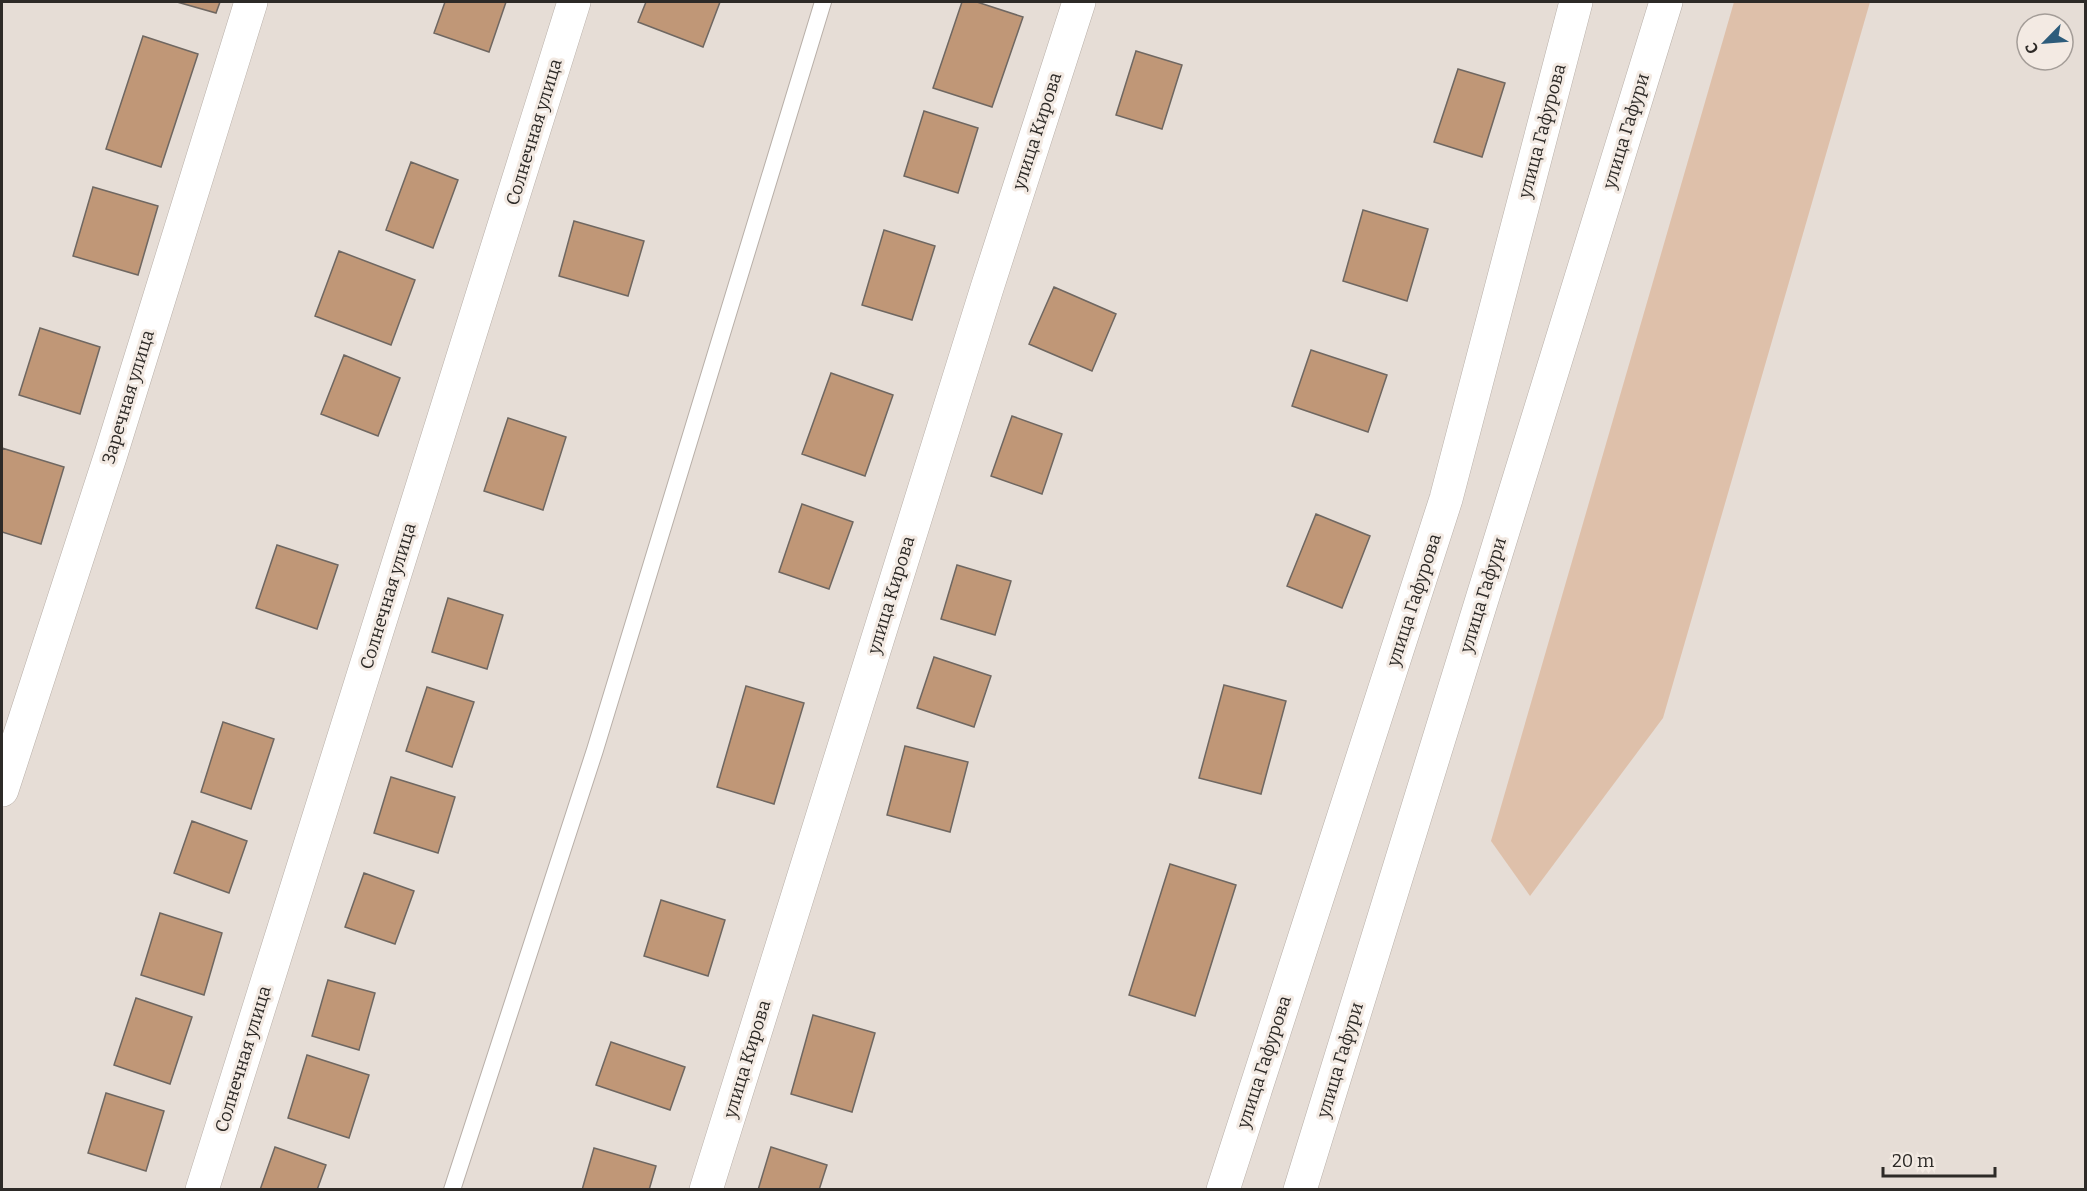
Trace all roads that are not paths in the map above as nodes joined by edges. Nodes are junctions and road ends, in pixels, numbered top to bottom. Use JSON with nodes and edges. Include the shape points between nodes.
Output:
{"nodes":[{"id":1,"x":251,"y":2,"type":"edge"},
{"id":2,"x":574,"y":2,"type":"edge"},
{"id":3,"x":823,"y":2,"type":"edge"},
{"id":4,"x":1079,"y":2,"type":"edge"},
{"id":5,"x":1576,"y":2,"type":"edge"},
{"id":6,"x":1666,"y":2,"type":"edge"},
{"id":7,"x":2,"y":790,"type":"edge"},
{"id":8,"x":202,"y":1190,"type":"edge"},
{"id":9,"x":452,"y":1190,"type":"edge"},
{"id":10,"x":706,"y":1190,"type":"edge"},
{"id":11,"x":1223,"y":1190,"type":"edge"},
{"id":12,"x":1300,"y":1190,"type":"edge"}],
"edges":[{"from":1,"to":7,"type":"street","name":"Заречная улица"},
{"from":2,"to":8,"type":"street","name":"Солнечная улица"},
{"from":3,"to":9,"type":"lane","via":[[595,750]]},
{"from":4,"to":10,"type":"street","name":"улица Кирова"},
{"from":5,"to":11,"type":"street","name":"улица Гафурова","via":[[1446,499]]},
{"from":6,"to":12,"type":"street","name":"улица Гафури"}]}
